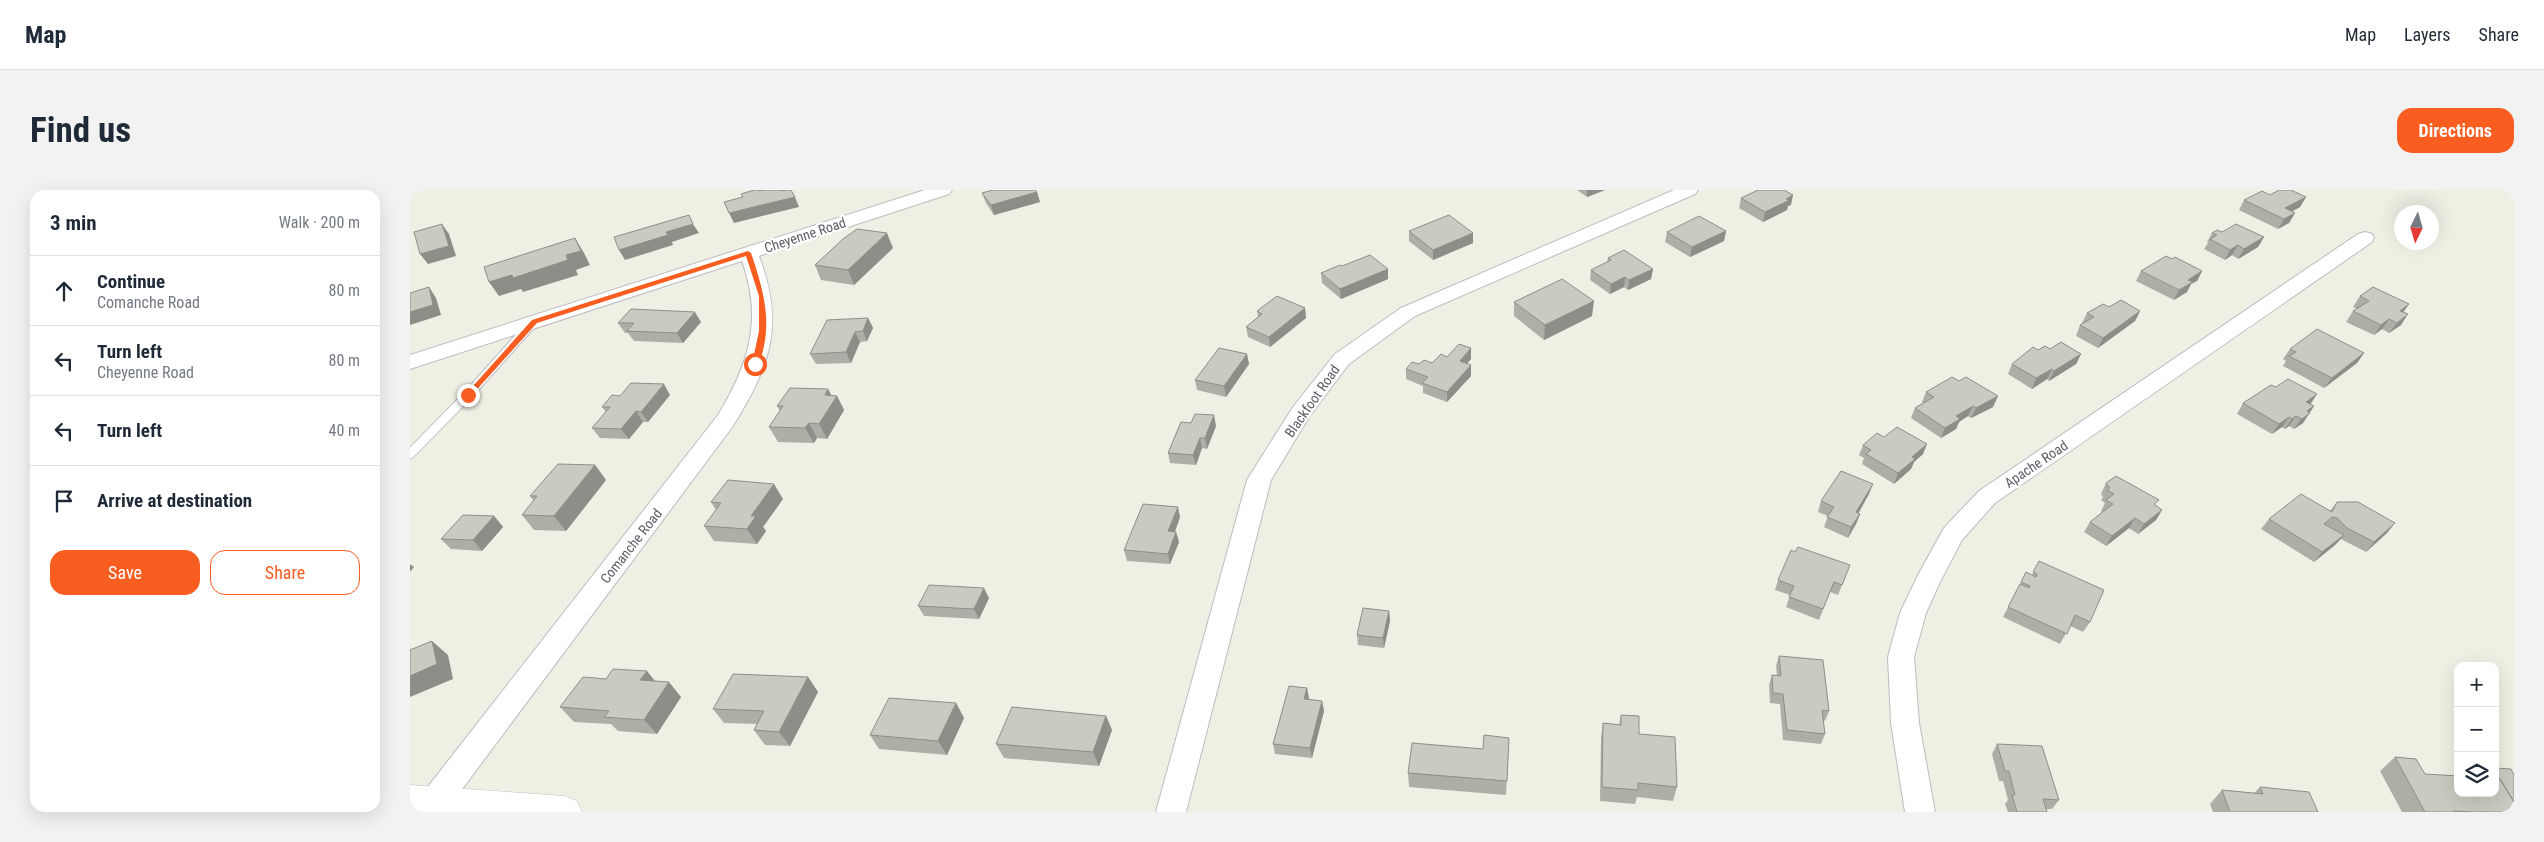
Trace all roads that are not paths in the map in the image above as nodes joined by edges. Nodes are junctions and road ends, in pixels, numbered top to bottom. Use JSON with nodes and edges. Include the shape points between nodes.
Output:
{"nodes":[{"id":1,"x":943,"y":190,"type":"edge"},
{"id":2,"x":1689,"y":190,"type":"edge"},
{"id":3,"x":2365,"y":238,"type":"dead end"},
{"id":4,"x":748,"y":253,"type":"junction"},
{"id":5,"x":534,"y":321,"type":"junction"},
{"id":6,"x":410,"y":362,"type":"edge"},
{"id":7,"x":410,"y":454,"type":"edge"},
{"id":8,"x":424,"y":805,"type":"edge"},
{"id":9,"x":565,"y":812,"type":"edge"},
{"id":10,"x":1171,"y":812,"type":"edge"},
{"id":11,"x":1920,"y":812,"type":"edge"}],
"edges":[{"from":1,"to":4,"type":"street","name":"Cheyenne Road"},
{"from":2,"to":10,"type":"street","name":"Blackfoot Road","via":[[1408,312],[1342,359],[1301,412],[1259,480]]},
{"from":3,"to":11,"type":"street","name":"Apache Road","via":[[1987,497],[1953,534],[1913,613],[1902,657],[1905,723]]},
{"from":4,"to":5,"type":"street","name":"Cheyenne Road"},
{"from":4,"to":8,"type":"street","name":"Comanche Road","via":[[762,296],[762,331],[755,364],[738,401],[715,436]]},
{"from":5,"to":6,"type":"street","name":"Cheyenne Road"},
{"from":5,"to":7,"type":"lane","via":[[475,388]]},
{"from":8,"to":9,"type":"main road"}]}
